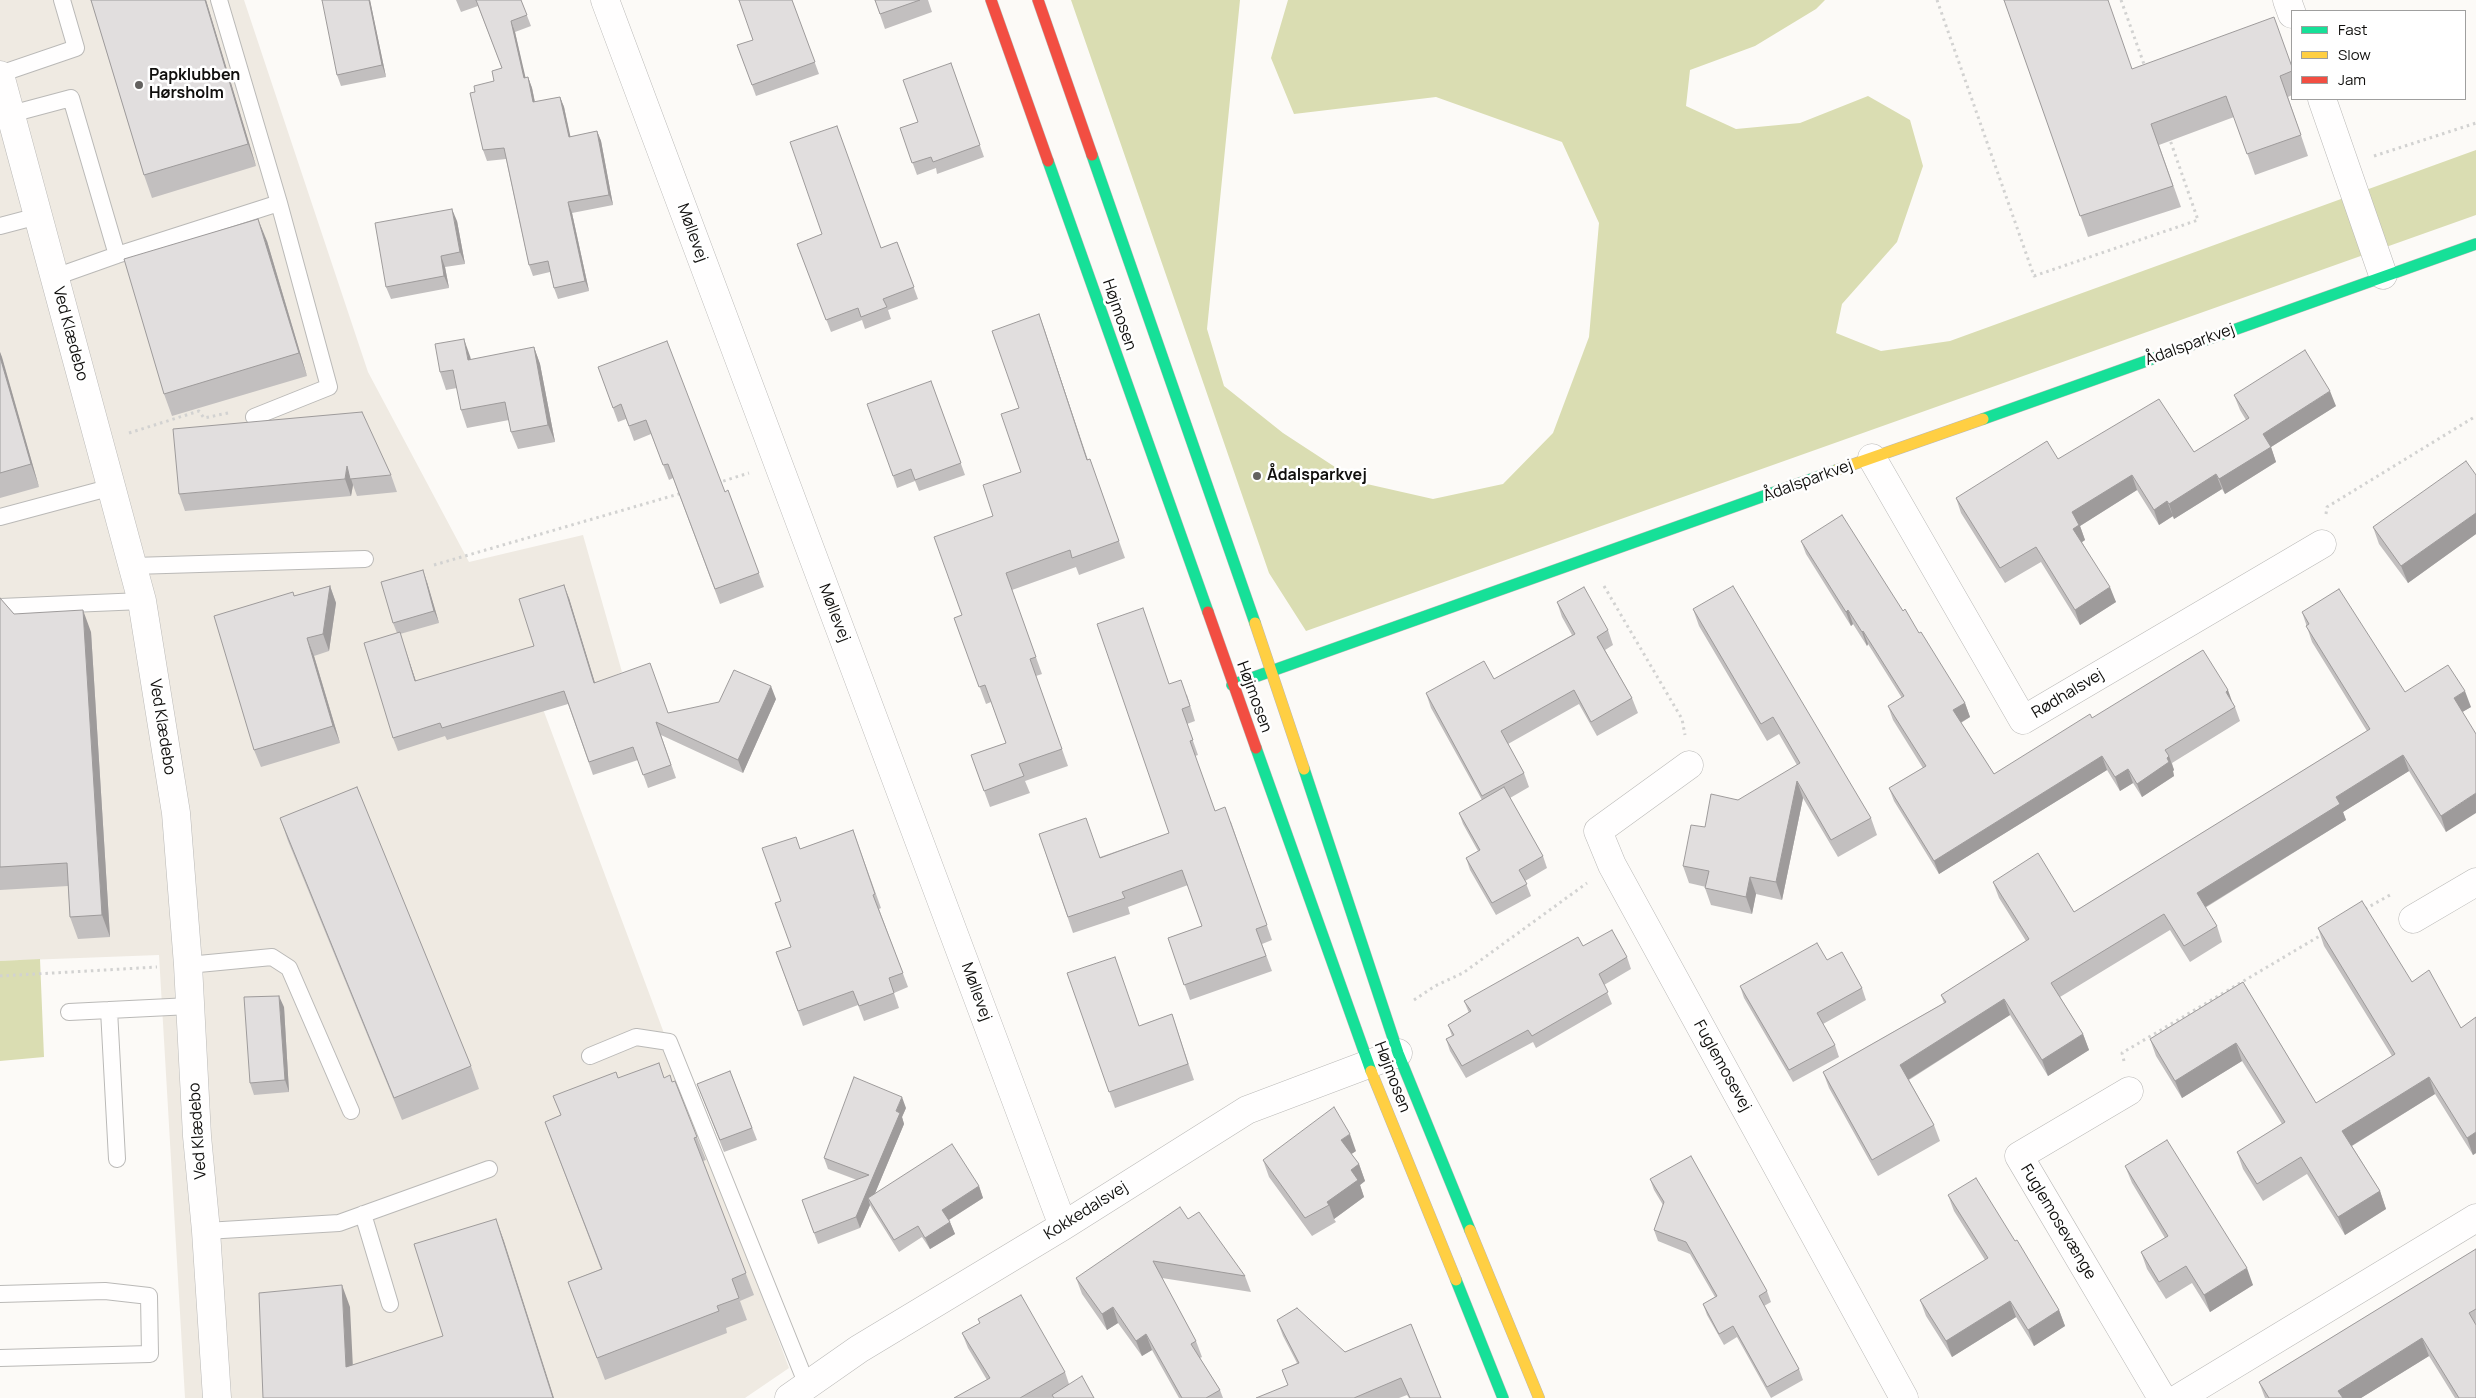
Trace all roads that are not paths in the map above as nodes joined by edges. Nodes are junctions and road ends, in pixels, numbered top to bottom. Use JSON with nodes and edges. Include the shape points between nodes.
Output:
{"nodes":[{"id":1,"x":62,"y":0,"type":"edge"},
{"id":2,"x":219,"y":0,"type":"edge"},
{"id":3,"x":606,"y":0,"type":"edge"},
{"id":4,"x":991,"y":0,"type":"edge"},
{"id":5,"x":1038,"y":0,"type":"edge"},
{"id":6,"x":0,"y":74,"type":"edge"},
{"id":7,"x":2322,"y":100,"type":"edge"},
{"id":8,"x":11,"y":114,"type":"junction"},
{"id":9,"x":279,"y":204,"type":"junction"},
{"id":10,"x":38,"y":216,"type":"junction"},
{"id":11,"x":0,"y":226,"type":"edge"},
{"id":12,"x":2476,"y":244,"type":"edge"},
{"id":13,"x":116,"y":255,"type":"junction"},
{"id":14,"x":2383,"y":275,"type":"junction"},
{"id":15,"x":55,"y":277,"type":"junction"},
{"id":16,"x":254,"y":417,"type":"road end"},
{"id":17,"x":1872,"y":458,"type":"junction"},
{"id":18,"x":112,"y":487,"type":"junction"},
{"id":19,"x":0,"y":517,"type":"edge"},
{"id":20,"x":2322,"y":544,"type":"road end"},
{"id":21,"x":365,"y":559,"type":"dead end"},
{"id":22,"x":133,"y":566,"type":"junction"},
{"id":23,"x":142,"y":601,"type":"junction"},
{"id":24,"x":0,"y":606,"type":"edge"},
{"id":25,"x":1272,"y":671,"type":"junction"},
{"id":26,"x":1232,"y":685,"type":"junction"},
{"id":27,"x":1689,"y":765,"type":"road end"},
{"id":28,"x":2476,"y":882,"type":"edge"},
{"id":29,"x":2413,"y":919,"type":"road end"},
{"id":30,"x":188,"y":965,"type":"junction"},
{"id":31,"x":190,"y":1006,"type":"junction"},
{"id":32,"x":109,"y":1010,"type":"junction"},
{"id":33,"x":69,"y":1012,"type":"dead end"},
{"id":34,"x":1398,"y":1053,"type":"junction"},
{"id":35,"x":590,"y":1056,"type":"dead end"},
{"id":36,"x":1368,"y":1063,"type":"junction"},
{"id":37,"x":2129,"y":1091,"type":"road end"},
{"id":38,"x":351,"y":1111,"type":"dead end"},
{"id":39,"x":117,"y":1159,"type":"dead end"},
{"id":40,"x":489,"y":1169,"type":"dead end"},
{"id":41,"x":363,"y":1214,"type":"junction"},
{"id":42,"x":2476,"y":1218,"type":"edge"},
{"id":43,"x":1063,"y":1226,"type":"junction"},
{"id":44,"x":206,"y":1231,"type":"junction"},
{"id":45,"x":0,"y":1294,"type":"edge"},
{"id":46,"x":390,"y":1304,"type":"dead end"},
{"id":47,"x":0,"y":1358,"type":"edge"},
{"id":48,"x":798,"y":1392,"type":"edge"},
{"id":49,"x":218,"y":1398,"type":"edge"},
{"id":50,"x":1503,"y":1398,"type":"edge"},
{"id":51,"x":1539,"y":1398,"type":"edge"},
{"id":52,"x":1904,"y":1398,"type":"edge"},
{"id":53,"x":2162,"y":1398,"type":"edge"},
{"id":54,"x":2179,"y":1398,"type":"edge"}],
"edges":[{"from":1,"to":6,"type":"lane","via":[[76,48]]},
{"from":2,"to":9,"type":"lane"},
{"from":3,"to":43,"type":"street","name":"Møllevej"},
{"from":4,"to":26,"type":"street","name":"Højmosen"},
{"from":5,"to":25,"type":"street","name":"Højmosen"},
{"from":6,"to":8,"type":"street","name":"Ved Klædebo"},
{"from":7,"to":14,"type":"street"},
{"from":8,"to":10,"type":"street","name":"Ved Klædebo"},
{"from":8,"to":13,"type":"lane","via":[[71,98]]},
{"from":9,"to":13,"type":"lane"},
{"from":9,"to":16,"type":"lane","via":[[329,387]]},
{"from":10,"to":11,"type":"lane"},
{"from":10,"to":15,"type":"street","name":"Ved Klædebo"},
{"from":12,"to":14,"type":"street","name":"Ådalsparkvej"},
{"from":13,"to":15,"type":"lane"},
{"from":14,"to":17,"type":"street","name":"Ådalsparkvej"},
{"from":15,"to":18,"type":"street","name":"Ved Klædebo"},
{"from":17,"to":20,"type":"street","name":"Rødhalsvej","via":[[2023,720]]},
{"from":17,"to":25,"type":"street","name":"Ådalsparkvej"},
{"from":18,"to":19,"type":"lane"},
{"from":18,"to":22,"type":"street","name":"Ved Klædebo"},
{"from":21,"to":22,"type":"lane"},
{"from":22,"to":23,"type":"street","name":"Ved Klædebo"},
{"from":23,"to":24,"type":"lane"},
{"from":23,"to":30,"type":"street","name":"Ved Klædebo","via":[[176,813]]},
{"from":25,"to":26,"type":"street","name":"Ådalsparkvej"},
{"from":25,"to":34,"type":"street","name":"Højmosen"},
{"from":26,"to":36,"type":"street","name":"Højmosen"},
{"from":27,"to":52,"type":"street","name":"Fuglemosevej","via":[[1598,830],[1612,865]]},
{"from":28,"to":29,"type":"street"},
{"from":30,"to":31,"type":"street","name":"Ved Klædebo"},
{"from":30,"to":38,"type":"lane","via":[[272,956],[289,968]]},
{"from":31,"to":32,"type":"lane"},
{"from":31,"to":44,"type":"street","name":"Ved Klædebo"},
{"from":32,"to":33,"type":"lane"},
{"from":32,"to":39,"type":"lane"},
{"from":34,"to":36,"type":"street","name":"Kokkedalsvej"},
{"from":34,"to":51,"type":"street","name":"Højmosen"},
{"from":35,"to":48,"type":"lane","via":[[636,1037],[669,1042]]},
{"from":36,"to":43,"type":"street","name":"Kokkedalsvej","via":[[1247,1110]]},
{"from":36,"to":50,"type":"street","name":"Højmosen"},
{"from":37,"to":53,"type":"street","name":"Fuglemosevænge","via":[[2019,1156]]},
{"from":40,"to":41,"type":"lane"},
{"from":41,"to":44,"type":"lane","via":[[339,1223]]},
{"from":41,"to":46,"type":"lane"},
{"from":42,"to":54,"type":"street"},
{"from":43,"to":48,"type":"street","name":"Kokkedalsvej","via":[[858,1349]]},
{"from":44,"to":49,"type":"street","name":"Ved Klædebo"},
{"from":45,"to":47,"type":"lane","via":[[105,1290],[149,1296],[150,1354]]}]}
